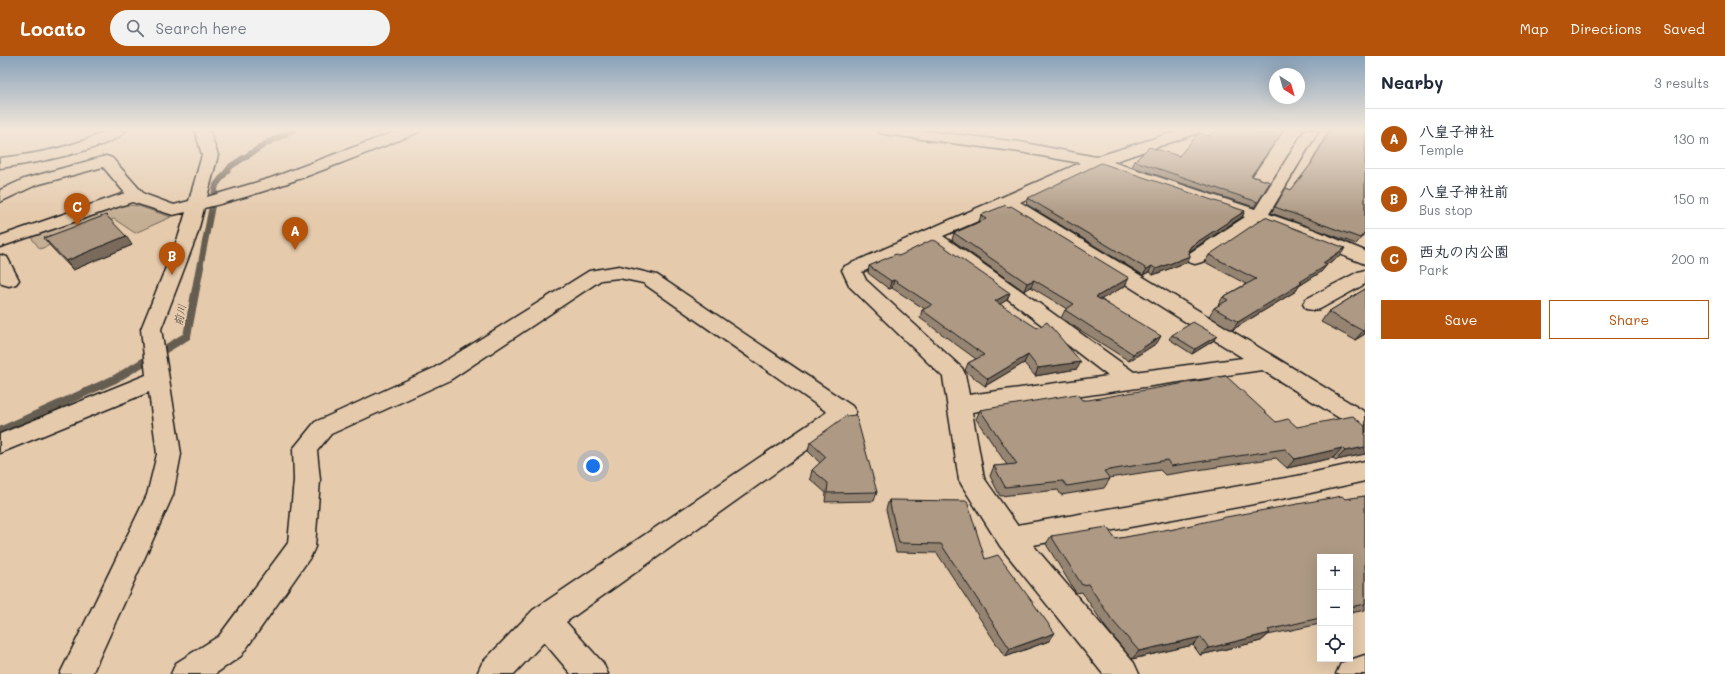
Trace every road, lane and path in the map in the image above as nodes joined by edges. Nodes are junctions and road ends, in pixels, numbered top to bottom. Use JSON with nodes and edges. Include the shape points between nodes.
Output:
{"nodes":[{"id":1,"x":37,"y":159,"type":"edge"},
{"id":2,"x":209,"y":159,"type":"edge"},
{"id":3,"x":336,"y":159,"type":"edge"},
{"id":4,"x":1081,"y":159,"type":"edge"},
{"id":5,"x":1103,"y":159,"type":"edge"},
{"id":6,"x":1294,"y":159,"type":"edge"},
{"id":7,"x":1097,"y":162,"type":"junction"},
{"id":8,"x":0,"y":163,"type":"edge"},
{"id":9,"x":135,"y":195,"type":"junction"},
{"id":10,"x":0,"y":197,"type":"edge"},
{"id":11,"x":1007,"y":202,"type":"junction"},
{"id":12,"x":196,"y":205,"type":"junction"},
{"id":13,"x":1259,"y":216,"type":"junction"},
{"id":14,"x":931,"y":236,"type":"junction"},
{"id":15,"x":0,"y":242,"type":"edge"},
{"id":16,"x":1195,"y":258,"type":"dead end"},
{"id":17,"x":1365,"y":258,"type":"edge"},
{"id":18,"x":0,"y":260,"type":"edge"},
{"id":19,"x":1365,"y":276,"type":"edge"},
{"id":20,"x":9,"y":280,"type":"dead end"},
{"id":21,"x":1313,"y":304,"type":"dead end"},
{"id":22,"x":1266,"y":362,"type":"junction"},
{"id":23,"x":159,"y":379,"type":"junction"},
{"id":24,"x":1130,"y":380,"type":"junction"},
{"id":25,"x":959,"y":405,"type":"junction"},
{"id":26,"x":1365,"y":423,"type":"edge"},
{"id":27,"x":0,"y":444,"type":"edge"},
{"id":28,"x":1365,"y":471,"type":"edge"},
{"id":29,"x":1010,"y":538,"type":"junction"},
{"id":30,"x":544,"y":620,"type":"junction"},
{"id":31,"x":1365,"y":671,"type":"edge"},
{"id":32,"x":76,"y":674,"type":"edge"},
{"id":33,"x":187,"y":674,"type":"edge"},
{"id":34,"x":493,"y":674,"type":"edge"},
{"id":35,"x":592,"y":674,"type":"edge"},
{"id":36,"x":1123,"y":674,"type":"edge"},
{"id":37,"x":1352,"y":674,"type":"edge"}],
"edges":[{"from":1,"to":8,"type":"street"},
{"from":2,"to":12,"type":"street"},
{"from":3,"to":12,"type":"street","via":[[226,198]]},
{"from":4,"to":7,"type":"street"},
{"from":5,"to":7,"type":"street"},
{"from":6,"to":13,"type":"street"},
{"from":7,"to":11,"type":"street"},
{"from":7,"to":13,"type":"street"},
{"from":9,"to":10,"type":"street","via":[[106,161],[30,182]]},
{"from":9,"to":12,"type":"street","via":[[173,210]]},
{"from":9,"to":15,"type":"street"},
{"from":11,"to":14,"type":"street"},
{"from":11,"to":22,"type":"street"},
{"from":12,"to":23,"type":"street","via":[[188,235],[151,328]]},
{"from":13,"to":16,"type":"street"},
{"from":13,"to":17,"type":"street"},
{"from":14,"to":24,"type":"street"},
{"from":14,"to":25,"type":"street","via":[[852,270],[857,283],[954,374]]},
{"from":18,"to":20,"type":"street"},
{"from":19,"to":21,"type":"street"},
{"from":22,"to":24,"type":"street"},
{"from":22,"to":26,"type":"street"},
{"from":23,"to":27,"type":"street"},
{"from":23,"to":32,"type":"street","via":[[169,454],[160,495]]},
{"from":24,"to":25,"type":"street"},
{"from":25,"to":29,"type":"street","via":[[972,480]]},
{"from":28,"to":29,"type":"street","via":[[1297,486]]},
{"from":29,"to":36,"type":"street"},
{"from":30,"to":33,"type":"street","via":[[844,412],[650,279],[619,272],[596,275],[442,374],[323,428],[305,449],[307,480],[301,547],[230,646]]},
{"from":30,"to":34,"type":"street"},
{"from":30,"to":35,"type":"street"},
{"from":31,"to":37,"type":"street"}]}
